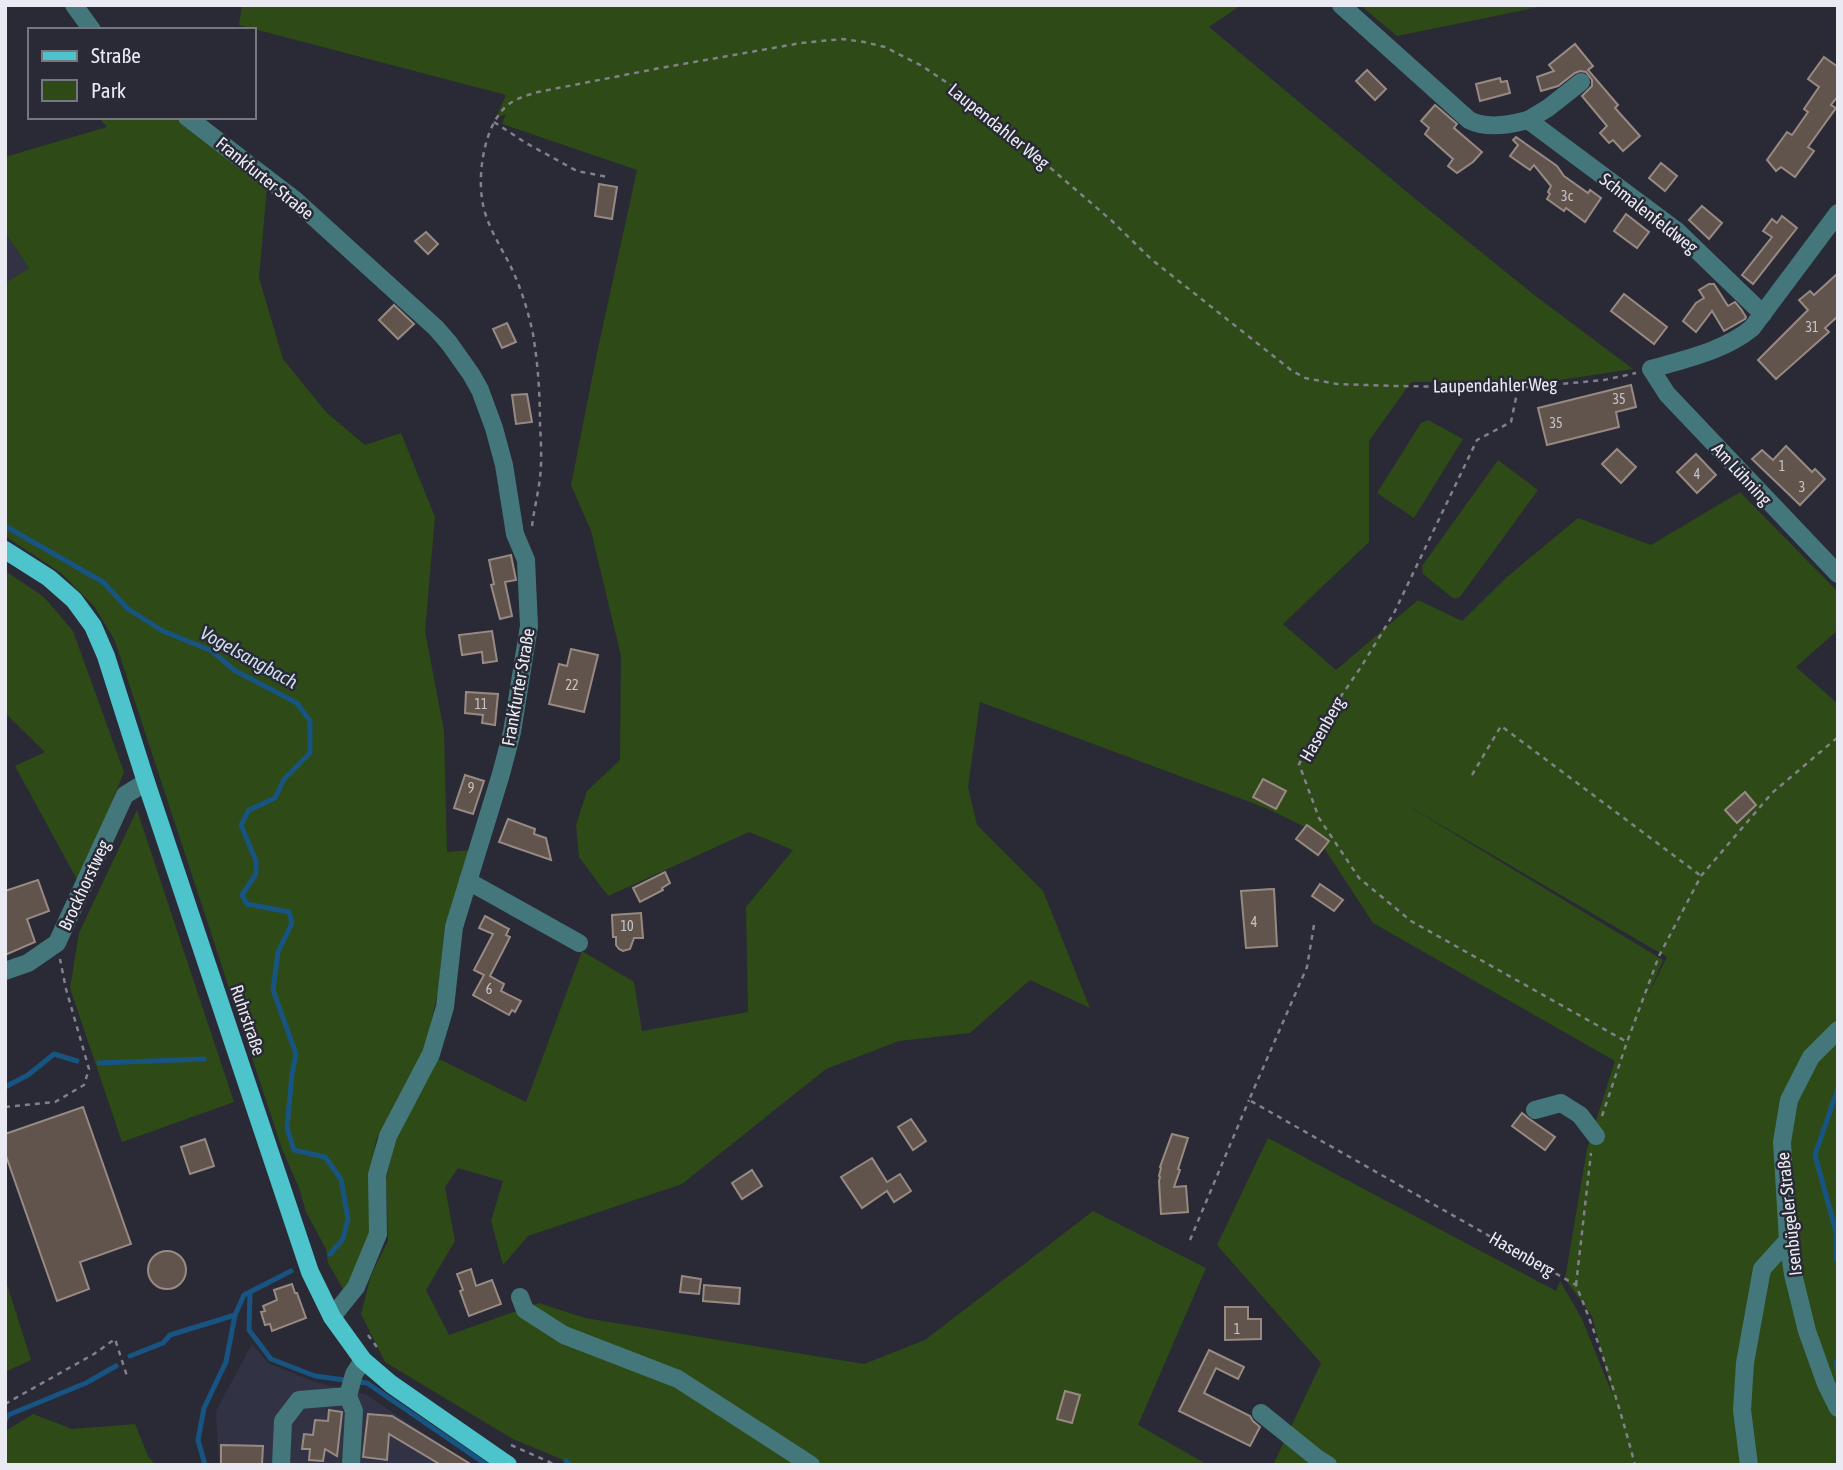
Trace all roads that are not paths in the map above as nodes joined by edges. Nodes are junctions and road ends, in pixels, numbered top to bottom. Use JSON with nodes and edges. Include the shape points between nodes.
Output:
{"nodes":[{"id":1,"x":74,"y":5,"type":"edge"},
{"id":2,"x":1341,"y":5,"type":"edge"},
{"id":3,"x":91,"y":28,"type":"edge"},
{"id":4,"x":1581,"y":82,"type":"dead end"},
{"id":5,"x":190,"y":119,"type":"edge"},
{"id":6,"x":1528,"y":120,"type":"junction"},
{"id":7,"x":1838,"y":213,"type":"edge"},
{"id":8,"x":1763,"y":314,"type":"junction"},
{"id":9,"x":5,"y":550,"type":"edge"},
{"id":10,"x":1838,"y":574,"type":"edge"},
{"id":11,"x":146,"y":782,"type":"junction"},
{"id":12,"x":468,"y":881,"type":"junction"},
{"id":13,"x":579,"y":943,"type":"dead end"},
{"id":14,"x":5,"y":971,"type":"edge"},
{"id":15,"x":1838,"y":1030,"type":"edge"},
{"id":16,"x":1535,"y":1110,"type":"dead end"},
{"id":17,"x":1596,"y":1136,"type":"road end"},
{"id":18,"x":1788,"y":1240,"type":"junction"},
{"id":19,"x":520,"y":1297,"type":"dead end"},
{"id":20,"x":332,"y":1317,"type":"junction"},
{"id":21,"x":359,"y":1367,"type":"junction"},
{"id":22,"x":348,"y":1396,"type":"junction"},
{"id":23,"x":1838,"y":1408,"type":"edge"},
{"id":24,"x":1261,"y":1413,"type":"dead end"},
{"id":25,"x":281,"y":1465,"type":"edge"},
{"id":26,"x":351,"y":1465,"type":"edge"},
{"id":27,"x":508,"y":1465,"type":"edge"},
{"id":28,"x":811,"y":1465,"type":"edge"},
{"id":29,"x":1328,"y":1465,"type":"edge"},
{"id":30,"x":1749,"y":1465,"type":"edge"}],
"edges":[{"from":1,"to":3,"type":"street"},
{"from":2,"to":6,"type":"street","via":[[1469,120],[1507,126]]},
{"from":4,"to":6,"type":"street"},
{"from":5,"to":12,"type":"street","name":"Frankfurter Straße","via":[[295,200],[436,328],[480,390],[526,560],[529,626],[512,732]]},
{"from":6,"to":8,"type":"street","name":"Schmalenfeldweg","via":[[1677,231]]},
{"from":7,"to":8,"type":"street"},
{"from":8,"to":10,"type":"street","name":"Am Lühning","via":[[1739,339],[1651,369],[1667,394]]},
{"from":9,"to":11,"type":"main road","name":"Ruhrstraße","via":[[50,578],[93,626]]},
{"from":11,"to":14,"type":"street","name":"Brockhorstweg","via":[[125,796],[57,943],[28,963]]},
{"from":11,"to":20,"type":"main road","name":"Ruhrstraße","via":[[310,1272]]},
{"from":12,"to":13,"type":"street"},
{"from":12,"to":20,"type":"street","name":"Frankfurter Straße","via":[[454,927],[445,1007],[431,1054],[388,1136],[377,1175],[378,1234],[356,1287]]},
{"from":15,"to":18,"type":"street","name":"Isenbügeler Straße","via":[[1811,1058],[1789,1100],[1782,1142]]},
{"from":16,"to":17,"type":"street","via":[[1561,1103],[1580,1115]]},
{"from":18,"to":23,"type":"street","name":"Isenbügeler Straße","via":[[1807,1331]]},
{"from":18,"to":30,"type":"street","via":[[1762,1269],[1745,1363],[1742,1410]]},
{"from":19,"to":28,"type":"street","via":[[524,1310],[565,1335],[678,1379]]},
{"from":20,"to":21,"type":"main road","name":"Ruhrstraße"},
{"from":21,"to":22,"type":"street"},
{"from":21,"to":27,"type":"main road","name":"Ruhrstraße"},
{"from":22,"to":25,"type":"street","via":[[299,1400],[283,1421]]},
{"from":22,"to":26,"type":"street","via":[[354,1411]]},
{"from":24,"to":29,"type":"street"}]}
